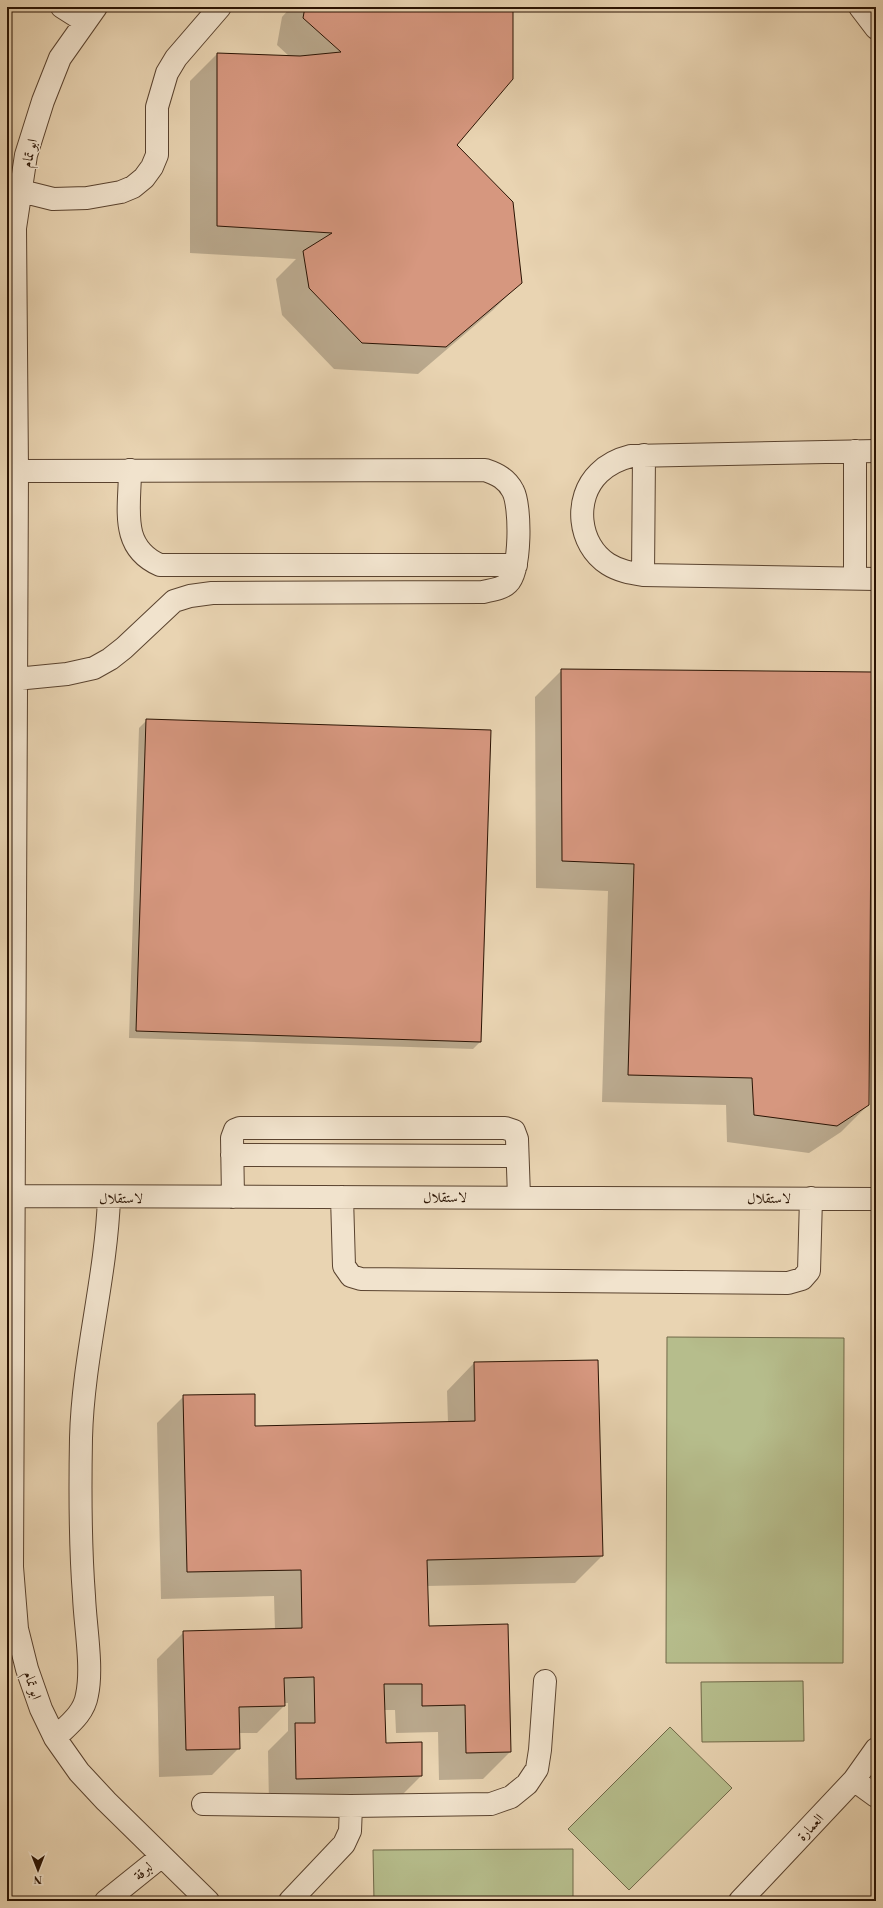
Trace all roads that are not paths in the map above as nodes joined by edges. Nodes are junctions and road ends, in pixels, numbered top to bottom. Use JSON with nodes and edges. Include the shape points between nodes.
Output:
{"nodes":[{"id":1,"x":62,"y":7,"type":"edge"},
{"id":2,"x":220,"y":7,"type":"edge"},
{"id":3,"x":860,"y":7,"type":"edge"},
{"id":4,"x":90,"y":14,"type":"edge"},
{"id":5,"x":876,"y":28,"type":"edge"},
{"id":6,"x":21,"y":190,"type":"junction"},
{"id":7,"x":866,"y":451,"type":"edge"},
{"id":8,"x":644,"y":455,"type":"junction"},
{"id":9,"x":130,"y":470,"type":"junction"},
{"id":10,"x":17,"y":471,"type":"junction"},
{"id":11,"x":516,"y":565,"type":"junction"},
{"id":12,"x":172,"y":566,"type":"junction"},
{"id":13,"x":644,"y":575,"type":"junction"},
{"id":14,"x":865,"y":578,"type":"edge"},
{"id":15,"x":174,"y":601,"type":"junction"},
{"id":16,"x":16,"y":679,"type":"junction"},
{"id":17,"x":12,"y":788,"type":"edge"},
{"id":18,"x":14,"y":1196,"type":"junction"},
{"id":19,"x":109,"y":1198,"type":"junction"},
{"id":20,"x":233,"y":1198,"type":"junction"},
{"id":21,"x":342,"y":1198,"type":"junction"},
{"id":22,"x":519,"y":1198,"type":"junction"},
{"id":23,"x":811,"y":1198,"type":"junction"},
{"id":24,"x":876,"y":1199,"type":"edge"},
{"id":25,"x":544,"y":1681,"type":"dead end"},
{"id":26,"x":55,"y":1738,"type":"junction"},
{"id":27,"x":876,"y":1749,"type":"edge"},
{"id":28,"x":854,"y":1780,"type":"junction"},
{"id":29,"x":876,"y":1796,"type":"edge"},
{"id":30,"x":203,"y":1804,"type":"dead end"},
{"id":31,"x":351,"y":1806,"type":"junction"},
{"id":32,"x":162,"y":1856,"type":"junction"},
{"id":33,"x":106,"y":1901,"type":"edge"},
{"id":34,"x":208,"y":1901,"type":"edge"},
{"id":35,"x":290,"y":1901,"type":"edge"},
{"id":36,"x":740,"y":1901,"type":"edge"}],
"edges":[{"from":1,"to":4,"type":"street"},
{"from":2,"to":6,"type":"street","via":[[176,58],[167,73],[157,106],[157,155],[144,178],[121,192],[87,198],[53,200]]},
{"from":3,"to":5,"type":"street"},
{"from":4,"to":6,"type":"street","name":"ابو تمام","via":[[60,58],[43,101],[26,155]]},
{"from":6,"to":10,"type":"street","name":"ابو تمام","via":[[15,228]]},
{"from":7,"to":8,"type":"street"},
{"from":7,"to":14,"type":"street"},
{"from":8,"to":13,"type":"street"},
{"from":8,"to":13,"type":"street","via":[[619,459],[598,474],[585,496],[582,509],[585,534],[598,555],[619,570]]},
{"from":9,"to":10,"type":"street"},
{"from":9,"to":11,"type":"street","via":[[485,470],[497,474],[506,481],[517,502]]},
{"from":9,"to":12,"type":"street","via":[[130,526],[134,542],[138,550],[150,561]]},
{"from":10,"to":16,"type":"street","name":"ابو تمام"},
{"from":11,"to":12,"type":"street"},
{"from":11,"to":15,"type":"street","via":[[510,582],[504,587],[483,592],[212,593]]},
{"from":12,"to":15,"type":"street"},
{"from":13,"to":14,"type":"street"},
{"from":15,"to":16,"type":"street","via":[[124,648],[94,668],[67,674]]},
{"from":16,"to":17,"type":"street","name":"ابو تمام"},
{"from":17,"to":18,"type":"street","name":"ابو تمام"},
{"from":18,"to":19,"type":"street","name":"لاستقلال"},
{"from":18,"to":26,"type":"street","name":"ابو تمام","via":[[12,1560],[16,1621],[27,1669],[41,1709]]},
{"from":19,"to":20,"type":"street","name":"لاستقلال"},
{"from":19,"to":26,"type":"street","via":[[107,1234],[88,1350],[81,1437],[87,1694],[84,1707]]},
{"from":20,"to":21,"type":"street","name":"لاستقلال"},
{"from":20,"to":22,"type":"street","via":[[233,1133],[240,1128],[505,1128],[516,1134]]},
{"from":21,"to":22,"type":"street","name":"لاستقلال"},
{"from":21,"to":23,"type":"street","via":[[344,1266],[351,1276],[361,1278],[788,1283],[802,1280],[809,1271]]},
{"from":22,"to":23,"type":"street","name":"لاستقلال"},
{"from":23,"to":24,"type":"street","name":"لاستقلال"},
{"from":25,"to":31,"type":"street","via":[[537,1769],[527,1784],[511,1797],[491,1804]]},
{"from":26,"to":32,"type":"street","name":"ابو تمام","via":[[88,1782]]},
{"from":27,"to":28,"type":"street","name":"العمارة"},
{"from":28,"to":29,"type":"street"},
{"from":28,"to":36,"type":"street","name":"العمارة"},
{"from":30,"to":31,"type":"street"},
{"from":31,"to":35,"type":"street","via":[[350,1831],[344,1844]]},
{"from":32,"to":33,"type":"street","name":"لبرقة"},
{"from":32,"to":34,"type":"street","name":"ابو تمام"}]}
